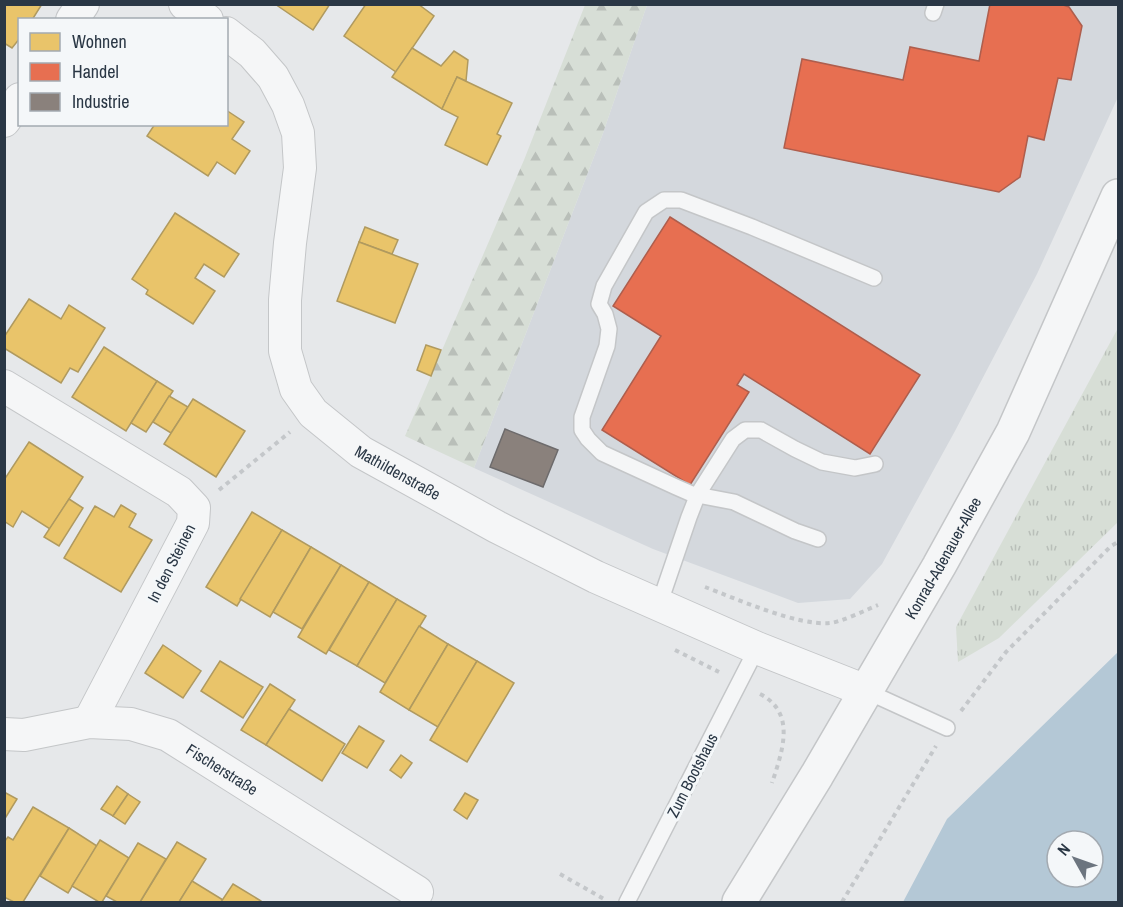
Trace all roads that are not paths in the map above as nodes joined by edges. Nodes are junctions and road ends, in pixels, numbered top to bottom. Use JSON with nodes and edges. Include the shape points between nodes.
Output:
{"nodes":[{"id":1,"x":83,"y":4,"type":"edge"},
{"id":2,"x":185,"y":4,"type":"edge"},
{"id":3,"x":73,"y":18,"type":"edge"},
{"id":4,"x":204,"y":18,"type":"edge"},
{"id":5,"x":228,"y":35,"type":"edge"},
{"id":6,"x":18,"y":102,"type":"edge"},
{"id":7,"x":4,"y":121,"type":"edge"},
{"id":8,"x":1119,"y":196,"type":"edge"},
{"id":9,"x":874,"y":278,"type":"dead end"},
{"id":10,"x":4,"y":386,"type":"edge"},
{"id":11,"x":875,"y":464,"type":"dead end"},
{"id":12,"x":698,"y":494,"type":"junction"},
{"id":13,"x":818,"y":538,"type":"dead end"},
{"id":14,"x":667,"y":608,"type":"junction"},
{"id":15,"x":758,"y":648,"type":"junction"},
{"id":16,"x":866,"y":691,"type":"junction"},
{"id":17,"x":89,"y":722,"type":"junction"},
{"id":18,"x":947,"y":728,"type":"road end"},
{"id":19,"x":4,"y":734,"type":"edge"},
{"id":20,"x":417,"y":892,"type":"dead end"},
{"id":21,"x":627,"y":903,"type":"edge"},
{"id":22,"x":739,"y":903,"type":"edge"}],
"edges":[{"from":1,"to":3,"type":"street"},
{"from":2,"to":4,"type":"street"},
{"from":5,"to":14,"type":"street","name":"Mathildenstraße","via":[[252,53],[273,77],[298,133],[300,168],[285,300],[285,351],[296,389],[312,413],[361,452],[497,527]]},
{"from":6,"to":7,"type":"street"},
{"from":8,"to":16,"type":"street","name":"Konrad-Adenauer-Allee","via":[[1013,432]]},
{"from":9,"to":12,"type":"lane","via":[[681,200],[664,200],[646,212],[604,286],[599,304],[609,329],[607,346],[582,417],[582,430],[602,453]]},
{"from":10,"to":17,"type":"street","name":"In den Steinen","via":[[179,492],[194,508],[193,523]]},
{"from":11,"to":12,"type":"lane","via":[[855,468],[822,462],[760,430],[745,430],[734,439]]},
{"from":12,"to":13,"type":"lane","via":[[734,501]]},
{"from":12,"to":14,"type":"lane","via":[[688,517]]},
{"from":14,"to":15,"type":"street","name":"Mathildenstraße"},
{"from":15,"to":16,"type":"street","name":"Mathildenstraße"},
{"from":15,"to":21,"type":"lane","name":"Zum Bootshaus"},
{"from":16,"to":18,"type":"lane"},
{"from":16,"to":22,"type":"street","name":"Konrad-Adenauer-Allee"},
{"from":17,"to":19,"type":"street","name":"Fischerstraße","via":[[24,735]]},
{"from":17,"to":20,"type":"street","name":"Fischerstraße","via":[[131,724],[168,735]]}]}
